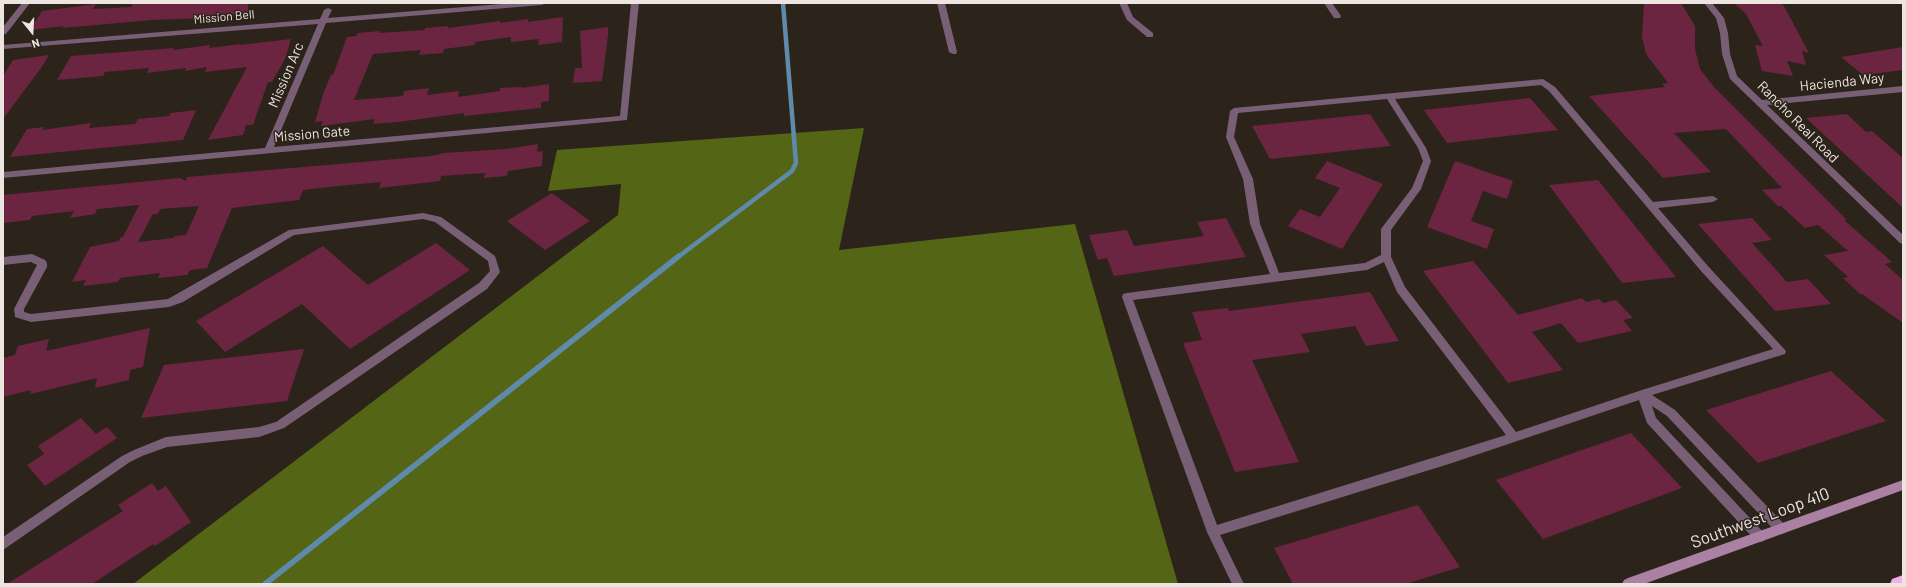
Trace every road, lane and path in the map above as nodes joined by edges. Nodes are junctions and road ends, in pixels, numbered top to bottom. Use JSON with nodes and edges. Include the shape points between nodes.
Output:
{"nodes":[{"id":1,"x":26,"y":3,"type":"edge"},
{"id":2,"x":542,"y":3,"type":"edge"},
{"id":3,"x":635,"y":3,"type":"edge"},
{"id":4,"x":941,"y":3,"type":"edge"},
{"id":5,"x":1123,"y":3,"type":"edge"},
{"id":6,"x":1328,"y":3,"type":"edge"},
{"id":7,"x":1708,"y":3,"type":"edge"},
{"id":8,"x":328,"y":10,"type":"dead end"},
{"id":9,"x":1337,"y":16,"type":"dead end"},
{"id":10,"x":324,"y":21,"type":"junction"},
{"id":11,"x":3,"y":32,"type":"edge"},
{"id":12,"x":1150,"y":34,"type":"dead end"},
{"id":13,"x":3,"y":47,"type":"edge"},
{"id":14,"x":953,"y":52,"type":"dead end"},
{"id":15,"x":1903,"y":89,"type":"edge"},
{"id":16,"x":1389,"y":96,"type":"junction"},
{"id":17,"x":1760,"y":103,"type":"junction"},
{"id":18,"x":268,"y":151,"type":"junction"},
{"id":19,"x":3,"y":175,"type":"edge"},
{"id":20,"x":1713,"y":199,"type":"dead end"},
{"id":21,"x":1651,"y":205,"type":"junction"},
{"id":22,"x":1903,"y":241,"type":"edge"},
{"id":23,"x":1386,"y":257,"type":"junction"},
{"id":24,"x":3,"y":261,"type":"edge"},
{"id":25,"x":1276,"y":277,"type":"junction"},
{"id":26,"x":1642,"y":394,"type":"junction"},
{"id":27,"x":1514,"y":437,"type":"junction"},
{"id":28,"x":1903,"y":484,"type":"edge"},
{"id":29,"x":1781,"y":529,"type":"junction"},
{"id":30,"x":1213,"y":532,"type":"junction"},
{"id":31,"x":1760,"y":537,"type":"junction"},
{"id":32,"x":3,"y":544,"type":"edge"},
{"id":33,"x":1903,"y":582,"type":"edge"},
{"id":34,"x":1238,"y":584,"type":"edge"},
{"id":35,"x":1628,"y":584,"type":"edge"},
{"id":36,"x":1897,"y":584,"type":"edge"}],
"edges":[{"from":1,"to":11,"type":"street"},
{"from":2,"to":10,"type":"street","name":"Mission Bell"},
{"from":3,"to":18,"type":"street","name":"Mission Gate","via":[[624,118]]},
{"from":4,"to":14,"type":"street"},
{"from":5,"to":12,"type":"street","via":[[1130,18]]},
{"from":6,"to":9,"type":"street"},
{"from":7,"to":17,"type":"street","name":"Rancho Real Road","via":[[1720,18],[1732,77]]},
{"from":8,"to":10,"type":"street","name":"Mission Arc"},
{"from":10,"to":13,"type":"street","name":"Mission Bell"},
{"from":10,"to":18,"type":"street","name":"Mission Arc"},
{"from":15,"to":17,"type":"street","name":"Hacienda Way"},
{"from":16,"to":21,"type":"street","via":[[1543,82],[1552,89]]},
{"from":16,"to":23,"type":"street","via":[[1422,148],[1427,162],[1416,189],[1386,229]]},
{"from":16,"to":25,"type":"street","via":[[1234,111],[1230,137],[1248,179],[1255,224]]},
{"from":17,"to":22,"type":"street","name":"Rancho Real Road"},
{"from":18,"to":19,"type":"street","name":"Mission Gate"},
{"from":20,"to":21,"type":"street"},
{"from":21,"to":26,"type":"street","via":[[1704,268],[1781,351]]},
{"from":23,"to":25,"type":"street","via":[[1367,266]]},
{"from":23,"to":27,"type":"street","via":[[1400,289]]},
{"from":24,"to":32,"type":"street","via":[[32,258],[42,263],[42,268],[18,314],[31,318],[169,303],[292,232],[423,216],[438,218],[492,259],[495,272],[483,286],[280,425],[259,432],[166,442],[138,453]]},
{"from":25,"to":30,"type":"street","via":[[1128,297]]},
{"from":26,"to":27,"type":"street"},
{"from":26,"to":29,"type":"street","via":[[1671,413]]},
{"from":26,"to":31,"type":"street","via":[[1651,420]]},
{"from":27,"to":30,"type":"street"},
{"from":28,"to":29,"type":"main road","name":"Southwest Loop 410"},
{"from":29,"to":31,"type":"main road","name":"Southwest Loop 410"},
{"from":30,"to":34,"type":"street"},
{"from":31,"to":35,"type":"main road","name":"Southwest Loop 410"},
{"from":33,"to":36,"type":"highway"}]}
